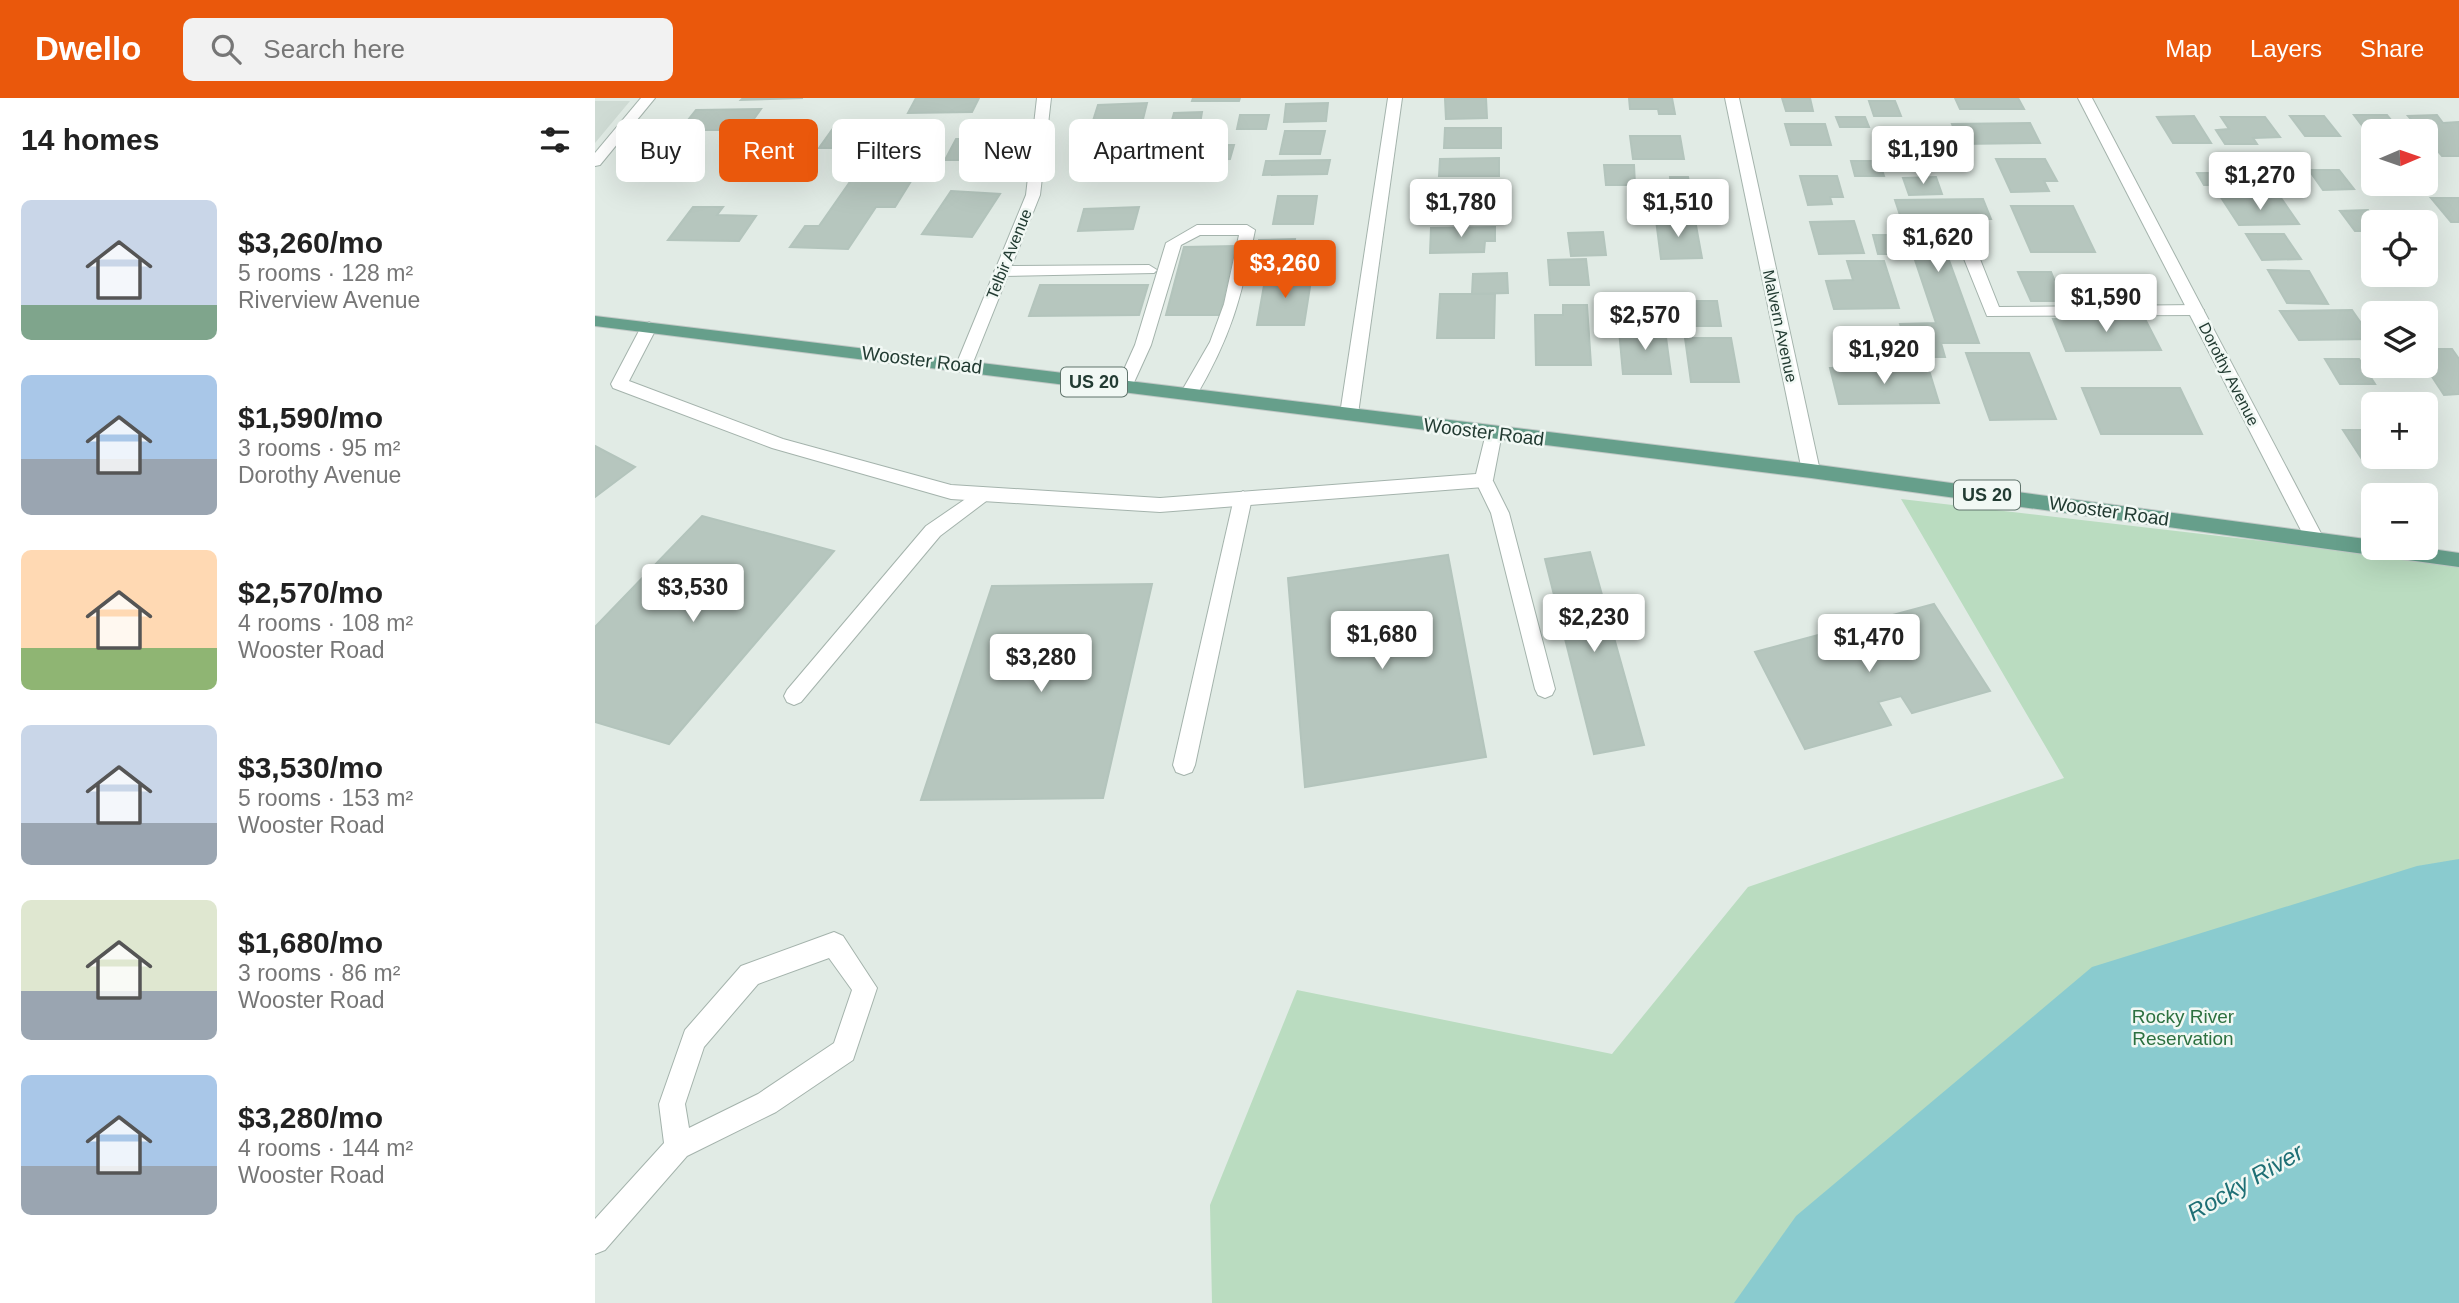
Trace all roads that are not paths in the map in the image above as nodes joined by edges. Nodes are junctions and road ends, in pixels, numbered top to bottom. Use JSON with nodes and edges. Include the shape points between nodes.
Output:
{"nodes":[{"id":1,"x":648,"y":98,"type":"edge"},
{"id":2,"x":1044,"y":98,"type":"edge"},
{"id":3,"x":1395,"y":98,"type":"edge"},
{"id":4,"x":1732,"y":98,"type":"edge"},
{"id":5,"x":2085,"y":98,"type":"edge"},
{"id":6,"x":595,"y":162,"type":"edge"},
{"id":7,"x":1962,"y":234,"type":"dead end"},
{"id":8,"x":1149,"y":270,"type":"dead end"},
{"id":9,"x":1002,"y":271,"type":"junction"},
{"id":10,"x":2196,"y":310,"type":"junction"},
{"id":11,"x":595,"y":321,"type":"edge"},
{"id":12,"x":649,"y":327,"type":"junction"},
{"id":13,"x":964,"y":365,"type":"junction"},
{"id":14,"x":1125,"y":385,"type":"junction"},
{"id":15,"x":1189,"y":394,"type":"junction"},
{"id":16,"x":1349,"y":414,"type":"junction"},
{"id":17,"x":1493,"y":433,"type":"junction"},
{"id":18,"x":1811,"y":471,"type":"junction"},
{"id":19,"x":1485,"y":480,"type":"junction"},
{"id":20,"x":983,"y":494,"type":"junction"},
{"id":21,"x":1243,"y":498,"type":"junction"},
{"id":22,"x":2315,"y":539,"type":"junction"},
{"id":23,"x":2361,"y":546,"type":"edge"},
{"id":24,"x":2438,"y":557,"type":"edge"},
{"id":25,"x":2459,"y":560,"type":"edge"},
{"id":26,"x":1545,"y":689,"type":"dead end"},
{"id":27,"x":794,"y":696,"type":"dead end"},
{"id":28,"x":1184,"y":765,"type":"dead end"},
{"id":29,"x":678,"y":1147,"type":"junction"},
{"id":30,"x":595,"y":1240,"type":"edge"}],
"edges":[{"from":1,"to":6,"type":"street"},
{"from":2,"to":9,"type":"street","name":"Telbir Avenue","via":[[1033,195]]},
{"from":3,"to":16,"type":"street"},
{"from":4,"to":18,"type":"street","name":"Malvern Avenue"},
{"from":5,"to":10,"type":"street","name":"Dorothy Avenue"},
{"from":7,"to":10,"type":"street","via":[[1993,312]]},
{"from":8,"to":9,"type":"street"},
{"from":9,"to":13,"type":"street","name":"Telbir Avenue"},
{"from":10,"to":22,"type":"street","name":"Dorothy Avenue"},
{"from":11,"to":12,"type":"main road","name":"Wooster Road","number":"US 20"},
{"from":12,"to":13,"type":"main road","name":"Wooster Road","number":"US 20"},
{"from":12,"to":20,"type":"street","via":[[619,384],[778,444],[951,492]]},
{"from":13,"to":14,"type":"main road","name":"Wooster Road","number":"US 20"},
{"from":14,"to":15,"type":"main road","name":"Wooster Road","number":"US 20"},
{"from":14,"to":15,"type":"street","via":[[1143,345],[1174,243],[1197,230],[1247,230],[1232,304],[1218,342]]},
{"from":15,"to":16,"type":"main road","name":"Wooster Road","number":"US 20"},
{"from":16,"to":17,"type":"main road","name":"Wooster Road","number":"US 20"},
{"from":17,"to":18,"type":"main road","name":"Wooster Road","number":"US 20"},
{"from":17,"to":19,"type":"street"},
{"from":18,"to":22,"type":"main road","name":"Wooster Road","number":"US 20"},
{"from":19,"to":21,"type":"street"},
{"from":19,"to":26,"type":"street","via":[[1500,513]]},
{"from":20,"to":21,"type":"street","via":[[1160,505]]},
{"from":20,"to":27,"type":"street","via":[[933,531]]},
{"from":21,"to":28,"type":"street"},
{"from":22,"to":23,"type":"main road","name":"Wooster Road","number":"US 20"},
{"from":24,"to":25,"type":"main road","name":"Wooster Road","number":"US 20"},
{"from":29,"to":29,"type":"street","via":[[767,1103],[844,1051],[865,988],[834,944],[750,975],[695,1039],[673,1104]]},
{"from":29,"to":30,"type":"street"}]}
